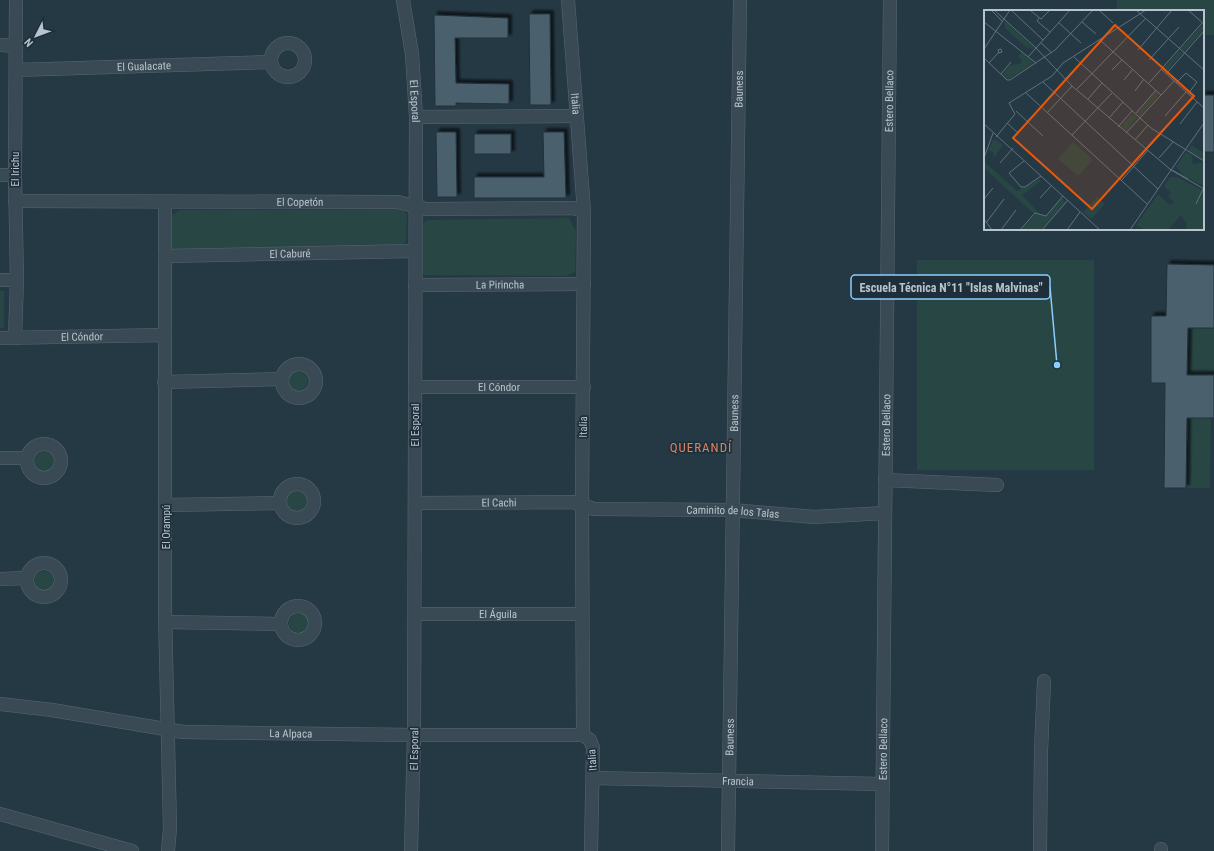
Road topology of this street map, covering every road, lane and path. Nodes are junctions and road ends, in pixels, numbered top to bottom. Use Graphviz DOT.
graph roads {
  1 [pos="16,0"];
  2 [pos="403,0"];
  3 [pos="568,0"];
  4 [pos="740,0"];
  5 [pos="890,0"];
  6 [pos="0,45"];
  7 [pos="16,46"];
  8 [pos="270,62"];
  9 [pos="16,70"];
  10 [pos="576,116"];
  11 [pos="416,117"];
  12 [pos="0,174"];
  13 [pos="15,175"];
  14 [pos="15,201"];
  15 [pos="165,202"];
  16 [pos="415,205"];
  17 [pos="584,211"];
  18 [pos="414,251"];
  19 [pos="165,256"];
  20 [pos="0,280"];
  21 [pos="17,280"];
  22 [pos="584,284"];
  23 [pos="415,285"];
  24 [pos="165,335"];
  25 [pos="0,338"];
  26 [pos="15,338"];
  27 [pos="282,379"];
  28 [pos="164,382"];
  29 [pos="415,387"];
  30 [pos="584,387"];
  31 [pos="0,458"];
  32 [pos="27,458"];
  33 [pos="885,480"];
  34 [pos="997,485"];
  35 [pos="280,503"];
  36 [pos="415,503"];
  37 [pos="166,505"];
  38 [pos="582,505"];
  39 [pos="732,510"];
  40 [pos="884,513"];
  41 [pos="0,578"];
  42 [pos="26,578"];
  43 [pos="415,614"];
  44 [pos="582,614"];
  45 [pos="166,622"];
  46 [pos="280,624"];
  47 [pos="1044,681"];
  48 [pos="0,704"];
  49 [pos="168,729"];
  50 [pos="414,735"];
  51 [pos="583,735"];
  52 [pos="593,778"];
  53 [pos="729,782"];
  54 [pos="882,784"];
  55 [pos="0,814"];
  56 [pos="132,851"];
  57 [pos="168,851"];
  58 [pos="411,851"];
  59 [pos="591,851"];
  60 [pos="728,851"];
  61 [pos="882,851"];
  62 [pos="1040,851"];
  1 -- 7 [label="street, El Irichu"];
  2 -- 11 [label="street, El Esporal"];
  3 -- 10 [label="street, Italia"];
  4 -- 39 [label="street, Bauness"];
  5 -- 33 [label="street, Estero Bellaco"];
  6 -- 7 [label="street"];
  7 -- 9 [label="street, El Irichu"];
  8 -- 9 [label="street, El Gualacate"];
  9 -- 13 [label="street, El Irichu"];
  10 -- 11 [label="street"];
  10 -- 17 [label="street, Italia"];
  11 -- 16 [label="street, El Esporal"];
  12 -- 13 [label="street"];
  13 -- 14 [label="street, El Irichu"];
  14 -- 15 [label="street, El Copetón"];
  14 -- 21 [label="street, El Irichu"];
  15 -- 16 [label="street, El Copetón"];
  15 -- 19 [label="street, El Orampú"];
  16 -- 17 [label="street, El Copetón"];
  16 -- 18 [label="street, El Esporal"];
  17 -- 22 [label="street, Italia"];
  18 -- 19 [label="street, El Caburé"];
  18 -- 23 [label="street, El Esporal"];
  19 -- 24 [label="street, El Orampú"];
  20 -- 21 [label="street"];
  21 -- 26 [label="street, El Irichu"];
  22 -- 23 [label="street, La Pirincha"];
  22 -- 30 [label="street, Italia"];
  23 -- 29 [label="street, El Esporal"];
  24 -- 26 [label="street, El Cóndor"];
  24 -- 28 [label="street, El Orampú"];
  25 -- 26 [label="street, El Cóndor"];
  27 -- 28 [label="street"];
  28 -- 37 [label="street, El Orampú"];
  29 -- 30 [label="street, El Cóndor"];
  29 -- 36 [label="street, El Esporal"];
  30 -- 38 [label="street, Italia"];
  31 -- 32 [label="street"];
  33 -- 34 [label="street"];
  33 -- 40 [label="street, Estero Bellaco"];
  35 -- 37 [label="street"];
  36 -- 38 [label="street, El Cachi"];
  36 -- 43 [label="street, El Esporal"];
  37 -- 45 [label="street, El Orampú"];
  38 -- 39 [label="street, Caminito de los Talas"];
  38 -- 44 [label="street, Italia"];
  39 -- 40 [label="street, Caminito de los Talas"];
  39 -- 53 [label="street, Bauness"];
  40 -- 54 [label="street, Estero Bellaco"];
  41 -- 42 [label="street"];
  43 -- 44 [label="street, El Águila"];
  43 -- 50 [label="street, El Esporal"];
  44 -- 51 [label="street, Italia"];
  45 -- 46 [label="street"];
  45 -- 49 [label="street, El Orampú"];
  47 -- 62 [label="street"];
  48 -- 49 [label="street, La Alpaca"];
  49 -- 50 [label="street, La Alpaca"];
  49 -- 57 [label="street, El Orampú"];
  50 -- 51 [label="street, La Alpaca"];
  50 -- 58 [label="street, El Esporal"];
  51 -- 52 [label="street, Italia"];
  52 -- 53 [label="street, Francia"];
  52 -- 59 [label="street, Italia"];
  53 -- 54 [label="street, Francia"];
  53 -- 60 [label="street, Bauness"];
  54 -- 61 [label="street, Estero Bellaco"];
  55 -- 56 [label="street"];
}
